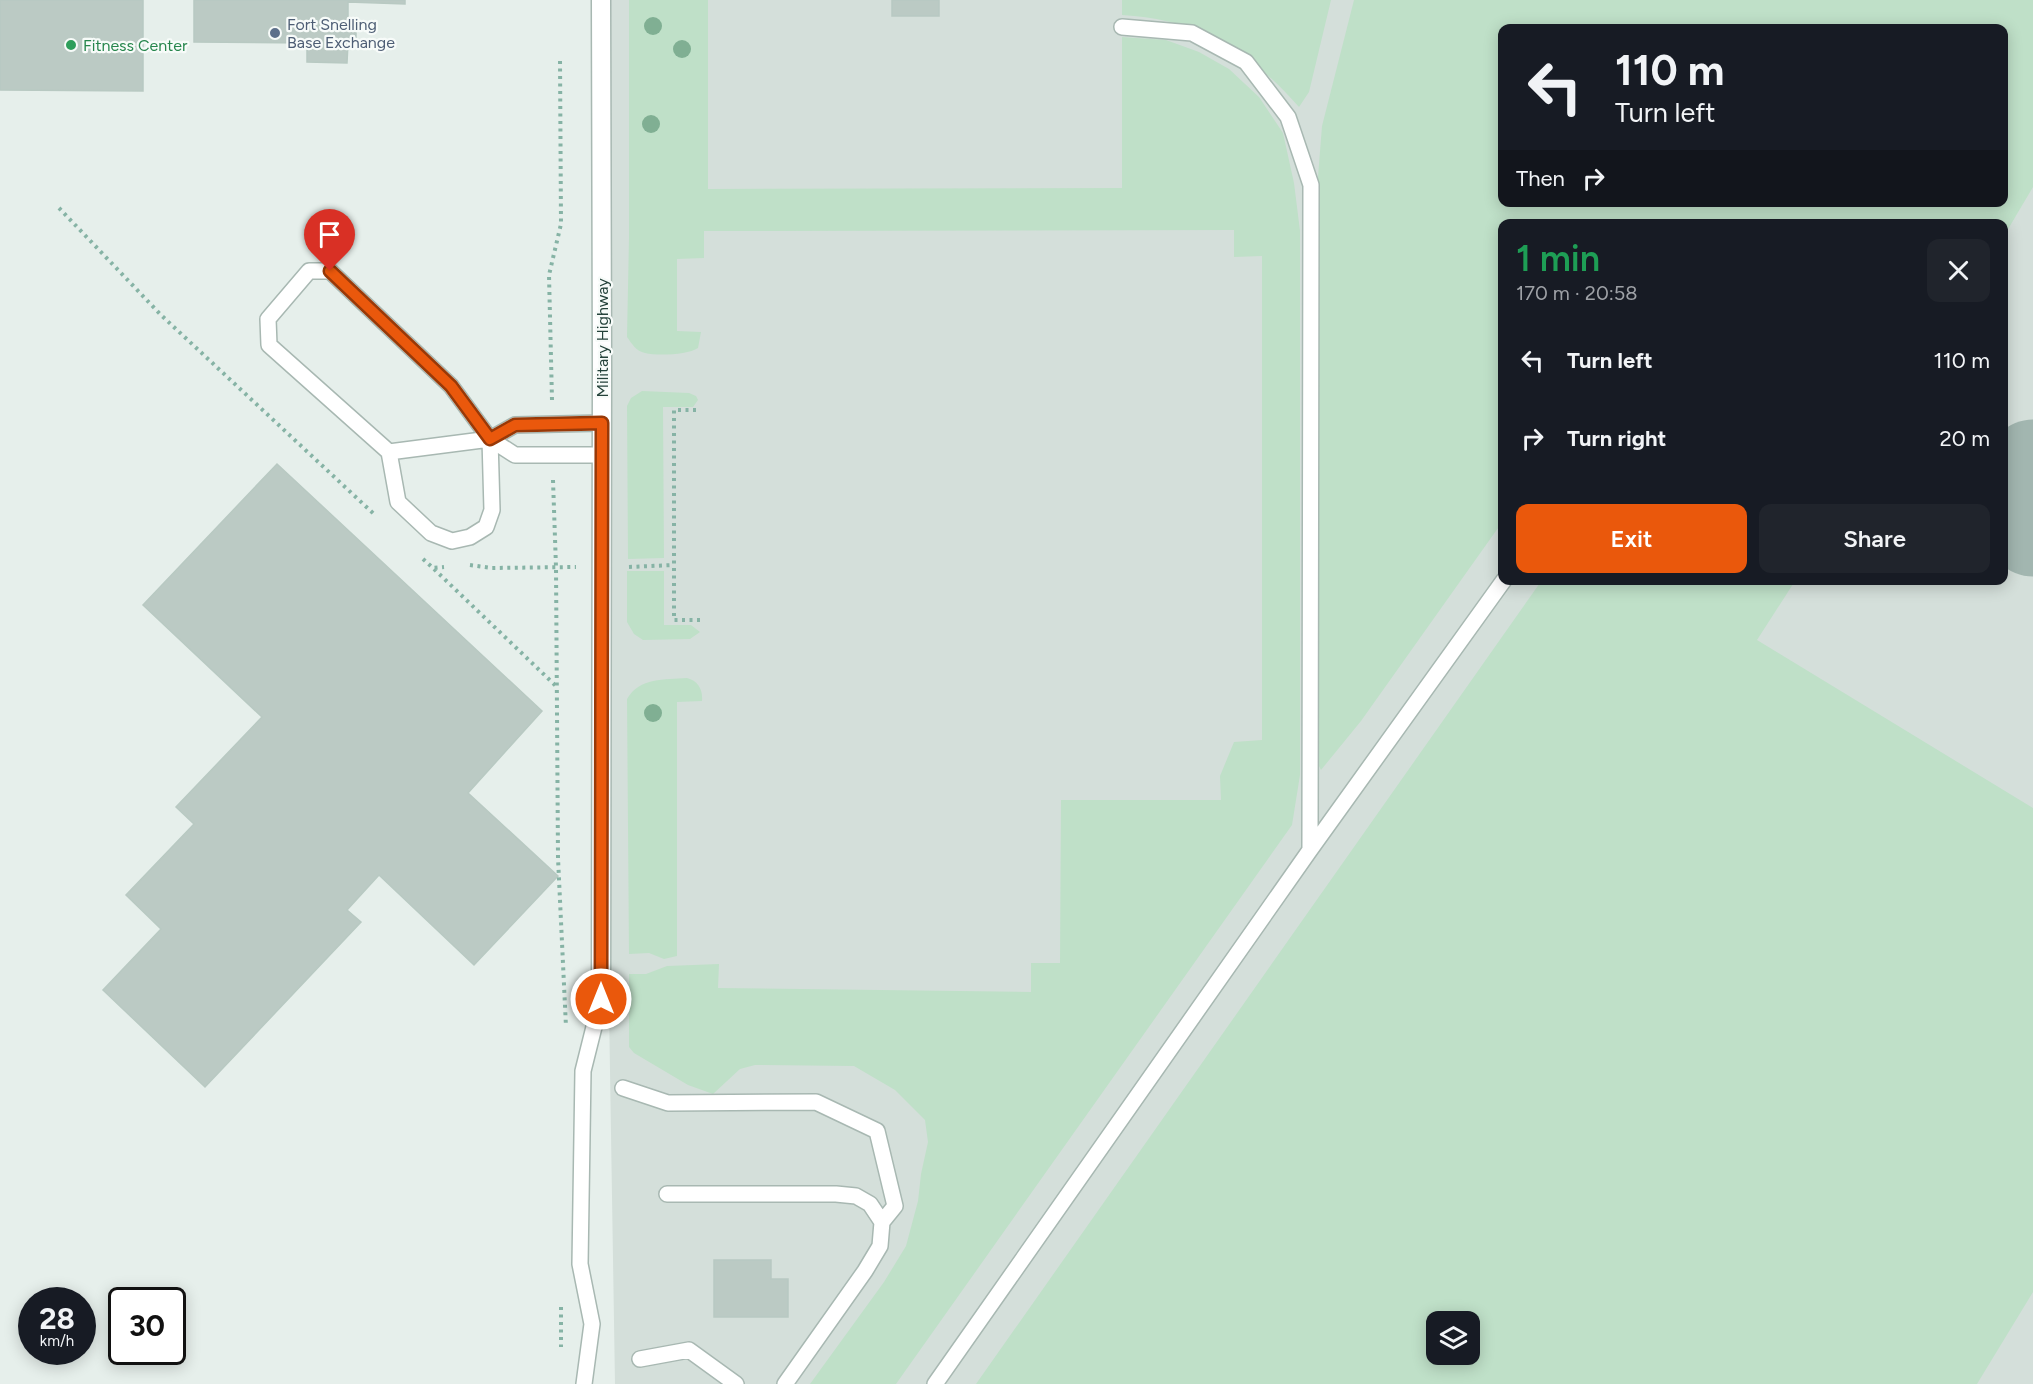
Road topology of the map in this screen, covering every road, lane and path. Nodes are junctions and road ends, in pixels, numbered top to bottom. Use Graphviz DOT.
graph roads {
  1 [pos="601,0"];
  2 [pos="1122,27"];
  3 [pos="560,59"];
  4 [pos="700,410"];
  5 [pos="602,423"];
  6 [pos="552,425"];
  7 [pos="490,439"];
  8 [pos="389,452"];
  9 [pos="553,455"];
  10 [pos="602,455"];
  11 [pos="433,568"];
  12 [pos="1500,585"];
  13 [pos="700,620"];
  14 [pos="557,686"];
  15 [pos="1310,850"];
  16 [pos="601,999"];
  17 [pos="567,1030"];
  18 [pos="623,1088"];
  19 [pos="667,1194"];
  20 [pos="882,1222"];
  21 [pos="561,1302"];
  22 [pos="561,1349"];
  23 [pos="640,1359"];
  24 [pos="584,1384"];
  25 [pos="736,1384"];
  26 [pos="785,1384"];
  27 [pos="935,1384"];
  1 -- 5 [label="street, Military Highway"];
  2 -- 15 [label="lane"];
  3 -- 6 [label="path"];
  4 -- 13 [label="path"];
  5 -- 6 [label="lane"];
  5 -- 10 [label="street, Military Highway"];
  6 -- 7 [label="lane"];
  7 -- 8 [label="lane"];
  7 -- 8 [label="lane"];
  7 -- 8 [label="lane"];
  7 -- 9 [label="lane"];
  9 -- 10 [label="lane"];
  9 -- 14 [label="path"];
  10 -- 16 [label="street, Military Highway"];
  11 -- 14 [label="path"];
  12 -- 15 [label="lane"];
  14 -- 17 [label="path"];
  15 -- 27 [label="lane"];
  16 -- 24 [label="lane"];
  18 -- 20 [label="lane"];
  19 -- 20 [label="lane"];
  20 -- 26 [label="lane"];
  21 -- 22 [label="path"];
  23 -- 25 [label="lane"];
}
